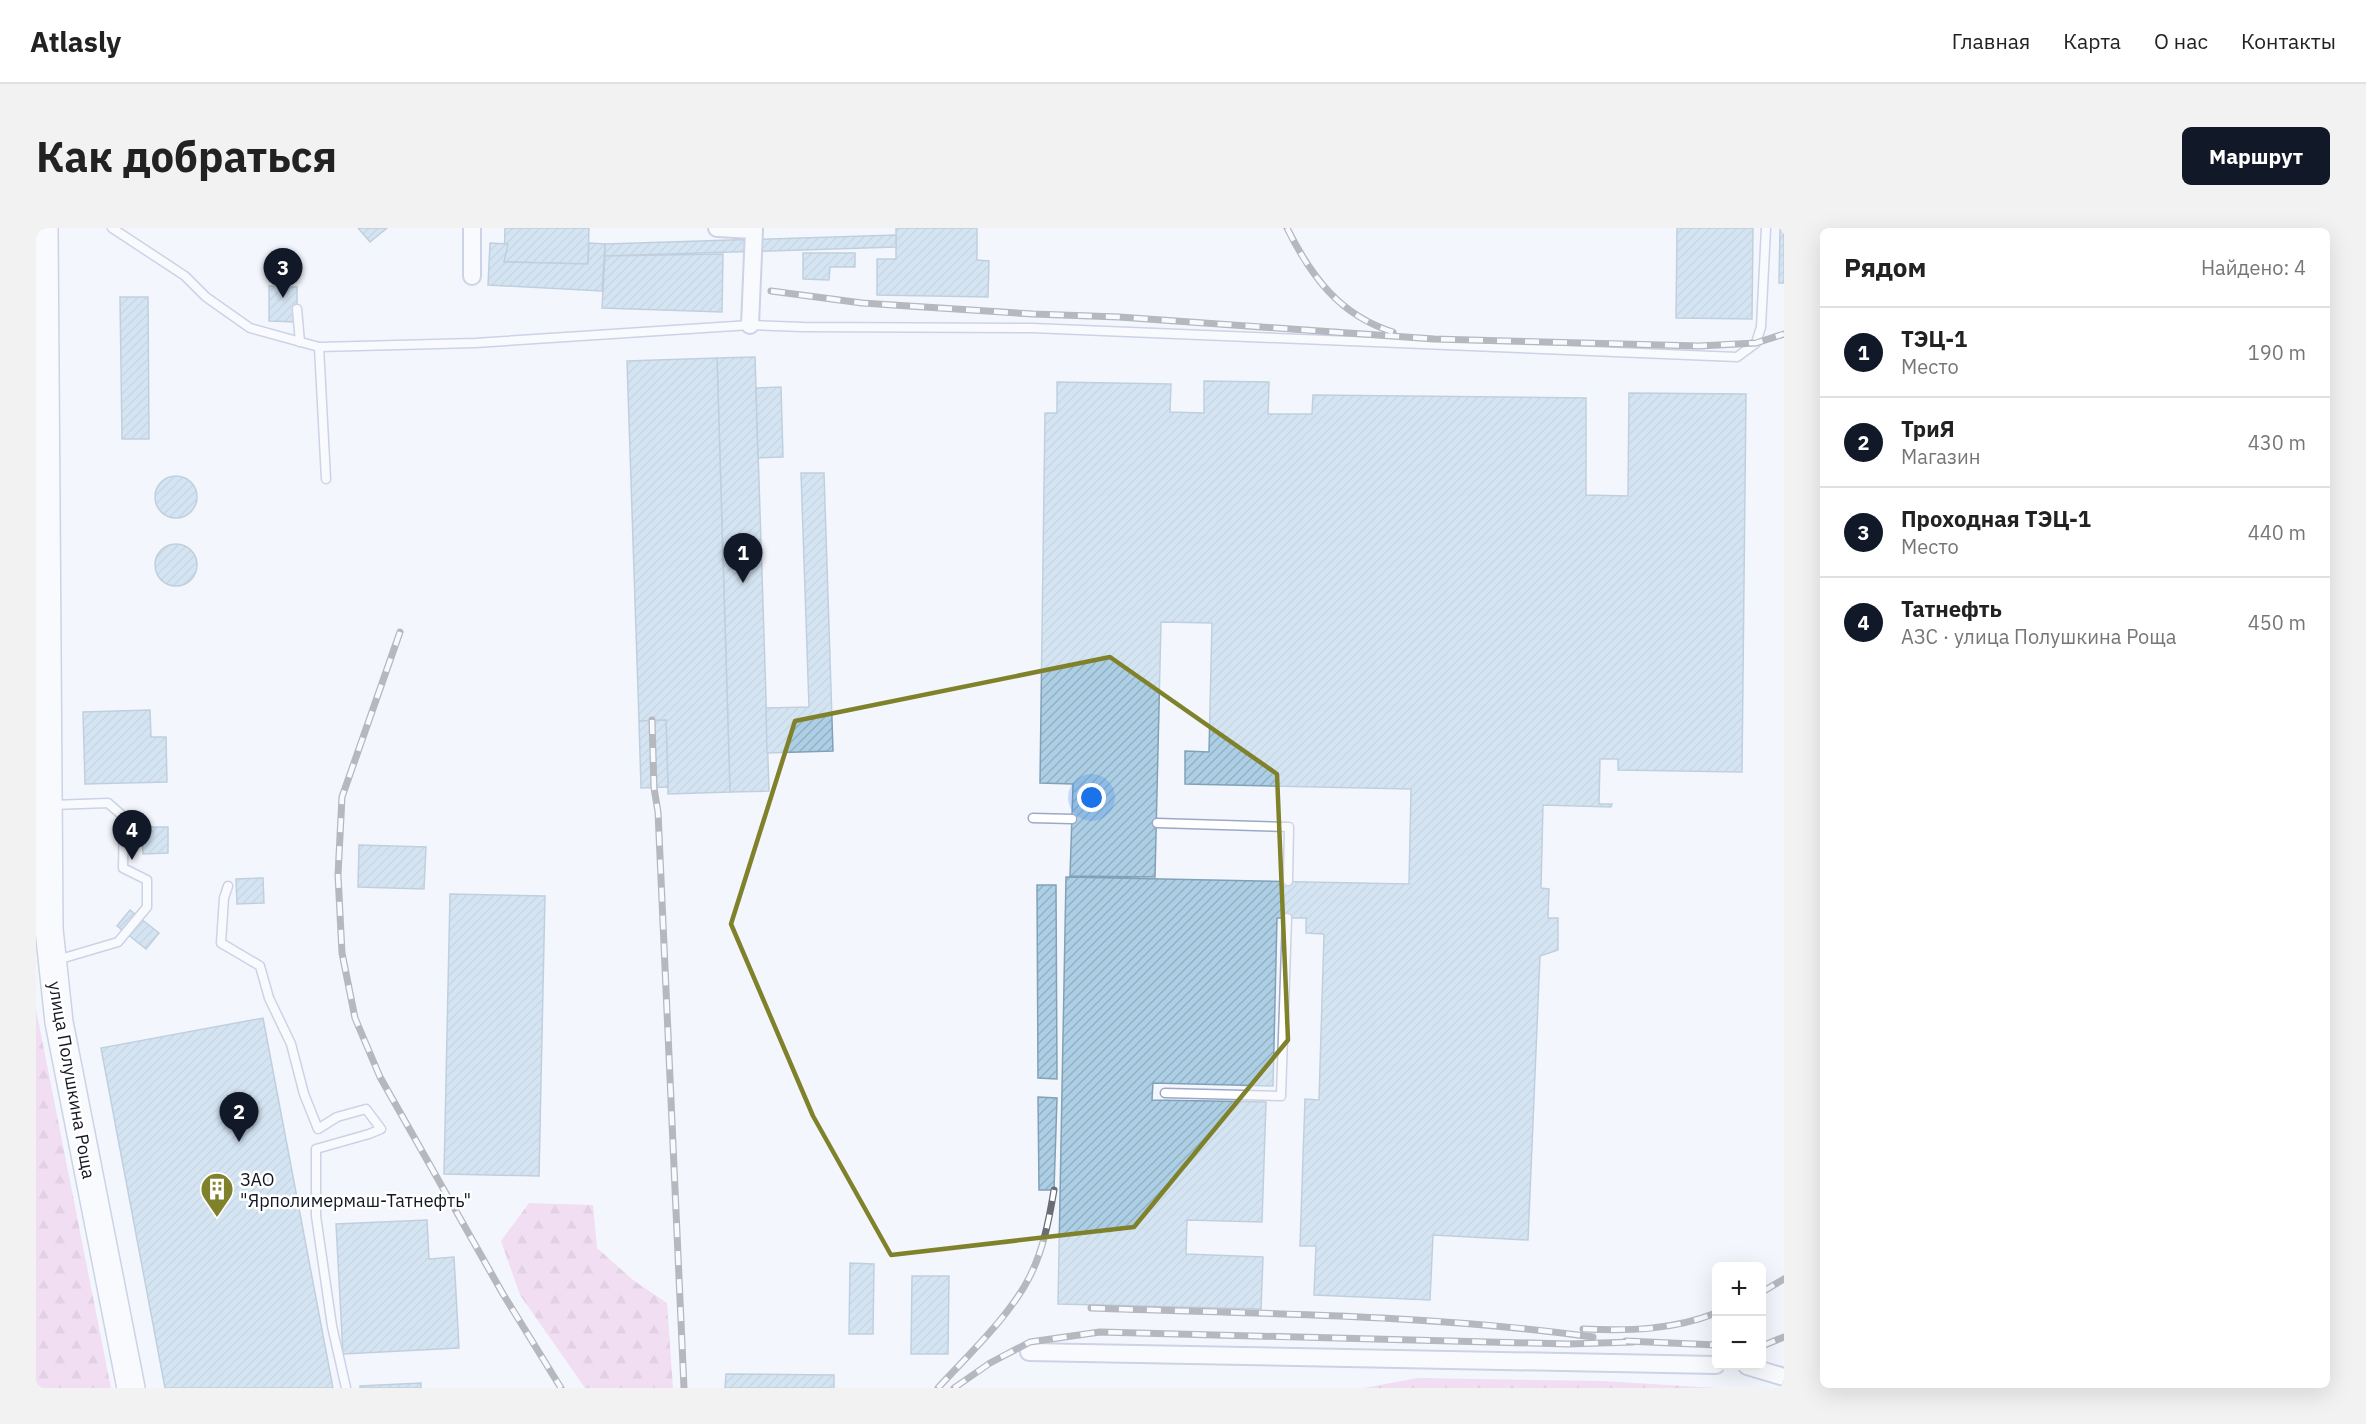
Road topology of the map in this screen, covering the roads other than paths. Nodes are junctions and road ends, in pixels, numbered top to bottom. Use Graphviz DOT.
graph roads {
  1 [pos="44,228"];
  2 [pos="112,228"];
  3 [pos="472,228"];
  4 [pos="717,228"];
  5 [pos="1766,228"];
  6 [pos="471,276"];
  7 [pos="297,309"];
  8 [pos="750,325"];
  9 [pos="300,342"];
  10 [pos="319,347"];
  11 [pos="326,479"];
  12 [pos="49,805"];
  13 [pos="1033,818"];
  14 [pos="1072,819"];
  15 [pos="1157,823"];
  16 [pos="1288,881"];
  17 [pos="228,886"];
  18 [pos="1287,918"];
  19 [pos="51,962"];
  20 [pos="1165,1093"];
  21 [pos="1029,1352"];
  22 [pos="1712,1365"];
  23 [pos="1762,1370"];
  24 [pos="1784,1377"];
  25 [pos="131,1388"];
  26 [pos="346,1388"];
  1 -- 12 [label="main road, улица Полушкина Роща"];
  2 -- 9 [label="lane"];
  3 -- 6 [label="street"];
  4 -- 8 [label="street"];
  5 -- 8 [label="lane"];
  7 -- 9 [label="lane"];
  8 -- 10 [label="lane"];
  9 -- 10 [label="lane"];
  10 -- 11 [label="lane"];
  12 -- 19 [label="main road, улица Полушкина Роща"];
  12 -- 19 [label="lane"];
  13 -- 14 [label="lane"];
  15 -- 16 [label="lane"];
  17 -- 26 [label="lane"];
  18 -- 20 [label="lane"];
  19 -- 25 [label="main road, улица Полушкина Роща"];
  21 -- 22 [label="street"];
  23 -- 24 [label="street"];
}
